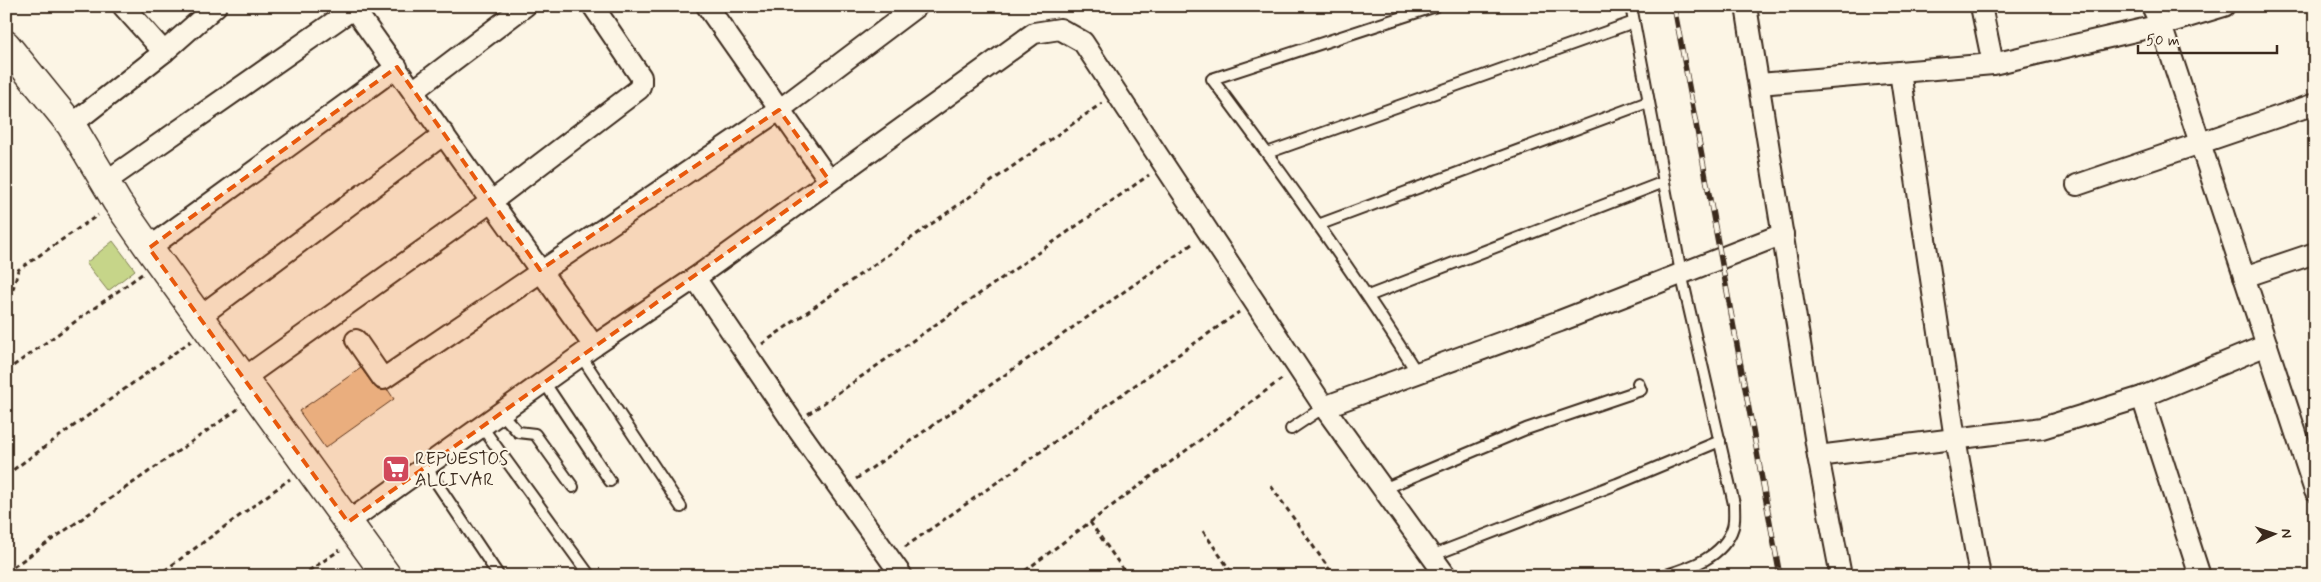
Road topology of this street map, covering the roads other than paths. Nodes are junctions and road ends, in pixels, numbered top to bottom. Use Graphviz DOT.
graph roads {
  1 [pos="123,6"];
  2 [pos="216,6"];
  3 [pos="525,6"];
  4 [pos="593,6"];
  5 [pos="707,6"];
  6 [pos="917,6"];
  7 [pos="1436,6"];
  8 [pos="1631,6"];
  9 [pos="1746,6"];
  10 [pos="1981,6"];
  11 [pos="2152,6"];
  12 [pos="2224,6"];
  13 [pos="355,7"];
  14 [pos="1634,22"];
  15 [pos="2161,25"];
  16 [pos="6,45"];
  17 [pos="164,52"];
  18 [pos="1993,64"];
  19 [pos="397,67"];
  20 [pos="1900,72"];
  21 [pos="1759,84"];
  22 [pos="413,91"];
  23 [pos="1648,102"];
  24 [pos="2315,104"];
  25 [pos="779,110"];
  26 [pos="71,125"];
  27 [pos="444,134"];
  28 [pos="2200,144"];
  29 [pos="1267,153"];
  30 [pos="828,180"];
  31 [pos="1664,182"];
  32 [pos="2077,185"];
  33 [pos="111,192"];
  34 [pos="492,201"];
  35 [pos="1318,225"];
  36 [pos="1782,234"];
  37 [pos="2315,253"];
  38 [pos="154,255"];
  39 [pos="540,270"];
  40 [pos="1681,273"];
  41 [pos="2244,276"];
  42 [pos="695,278"];
  43 [pos="1368,296"];
  44 [pos="204,323"];
  45 [pos="356,340"];
  46 [pos="2267,345"];
  47 [pos="587,351"];
  48 [pos="1418,372"];
  49 [pos="544,382"];
  50 [pos="1638,383"];
  51 [pos="250,387"];
  52 [pos="2142,397"];
  53 [pos="1324,408"];
  54 [pos="501,413"];
  55 [pos="482,427"];
  56 [pos="1291,429"];
  57 [pos="1955,438"];
  58 [pos="1720,441"];
  59 [pos="1818,456"];
  60 [pos="426,467"];
  61 [pos="610,480"];
  62 [pos="573,487"];
  63 [pos="1383,489"];
  64 [pos="2315,491"];
  65 [pos="681,508"];
  66 [pos="354,529"];
  67 [pos="1431,556"];
  68 [pos="386,576"];
  69 [pos="499,576"];
  70 [pos="590,576"];
  71 [pos="902,576"];
  72 [pos="1446,576"];
  73 [pos="1663,576"];
  74 [pos="1840,576"];
  75 [pos="1980,576"];
  76 [pos="2200,576"];
  1 -- 17 [label="street"];
  2 -- 17 [label="street"];
  3 -- 22 [label="street"];
  4 -- 34 [label="street"];
  5 -- 25 [label="street"];
  6 -- 25 [label="street"];
  7 -- 29 [label="lane"];
  8 -- 14 [label="lane"];
  9 -- 21 [label="street"];
  10 -- 18 [label="street"];
  11 -- 15 [label="street"];
  12 -- 15 [label="street"];
  13 -- 19 [label="street"];
  13 -- 33 [label="street"];
  14 -- 23 [label="lane"];
  14 -- 29 [label="lane"];
  15 -- 18 [label="street"];
  15 -- 28 [label="street"];
  16 -- 26 [label="street"];
  17 -- 26 [label="street"];
  18 -- 20 [label="street"];
  19 -- 22 [label="street"];
  19 -- 38 [label="street"];
  20 -- 21 [label="street"];
  20 -- 57 [label="street"];
  21 -- 36 [label="street"];
  22 -- 27 [label="street"];
  23 -- 31 [label="lane"];
  23 -- 35 [label="lane"];
  24 -- 28 [label="street"];
  25 -- 30 [label="street"];
  25 -- 39 [label="street"];
  26 -- 33 [label="street"];
  27 -- 34 [label="street"];
  27 -- 44 [label="street"];
  28 -- 32 [label="street"];
  28 -- 41 [label="street"];
  29 -- 35 [label="lane"];
  30 -- 42 [label="street"];
  30 -- 53 [label="street"];
  31 -- 40 [label="lane"];
  31 -- 43 [label="lane"];
  33 -- 38 [label="street"];
  34 -- 39 [label="street"];
  34 -- 51 [label="street"];
  35 -- 43 [label="lane"];
  36 -- 40 [label="street"];
  36 -- 59 [label="street"];
  37 -- 41 [label="street"];
  38 -- 44 [label="street"];
  39 -- 45 [label="street"];
  39 -- 47 [label="street"];
  40 -- 48 [label="street"];
  40 -- 58 [label="lane"];
  41 -- 46 [label="street"];
  42 -- 47 [label="street"];
  42 -- 71 [label="street"];
  43 -- 48 [label="lane"];
  44 -- 51 [label="street"];
  46 -- 52 [label="street"];
  46 -- 64 [label="street"];
  47 -- 49 [label="street"];
  47 -- 65 [label="lane"];
  48 -- 53 [label="street"];
  49 -- 54 [label="street"];
  49 -- 61 [label="lane"];
  50 -- 63 [label="lane"];
  51 -- 66 [label="street"];
  52 -- 57 [label="street"];
  52 -- 76 [label="street"];
  53 -- 56 [label="lane"];
  53 -- 63 [label="street"];
  54 -- 55 [label="street"];
  54 -- 62 [label="lane"];
  55 -- 60 [label="street"];
  55 -- 70 [label="lane"];
  57 -- 59 [label="street"];
  57 -- 75 [label="street"];
  58 -- 67 [label="lane"];
  58 -- 73 [label="lane"];
  59 -- 74 [label="street"];
  60 -- 66 [label="street"];
  60 -- 69 [label="lane"];
  63 -- 67 [label="street"];
  66 -- 68 [label="street"];
  67 -- 72 [label="street"];
}
